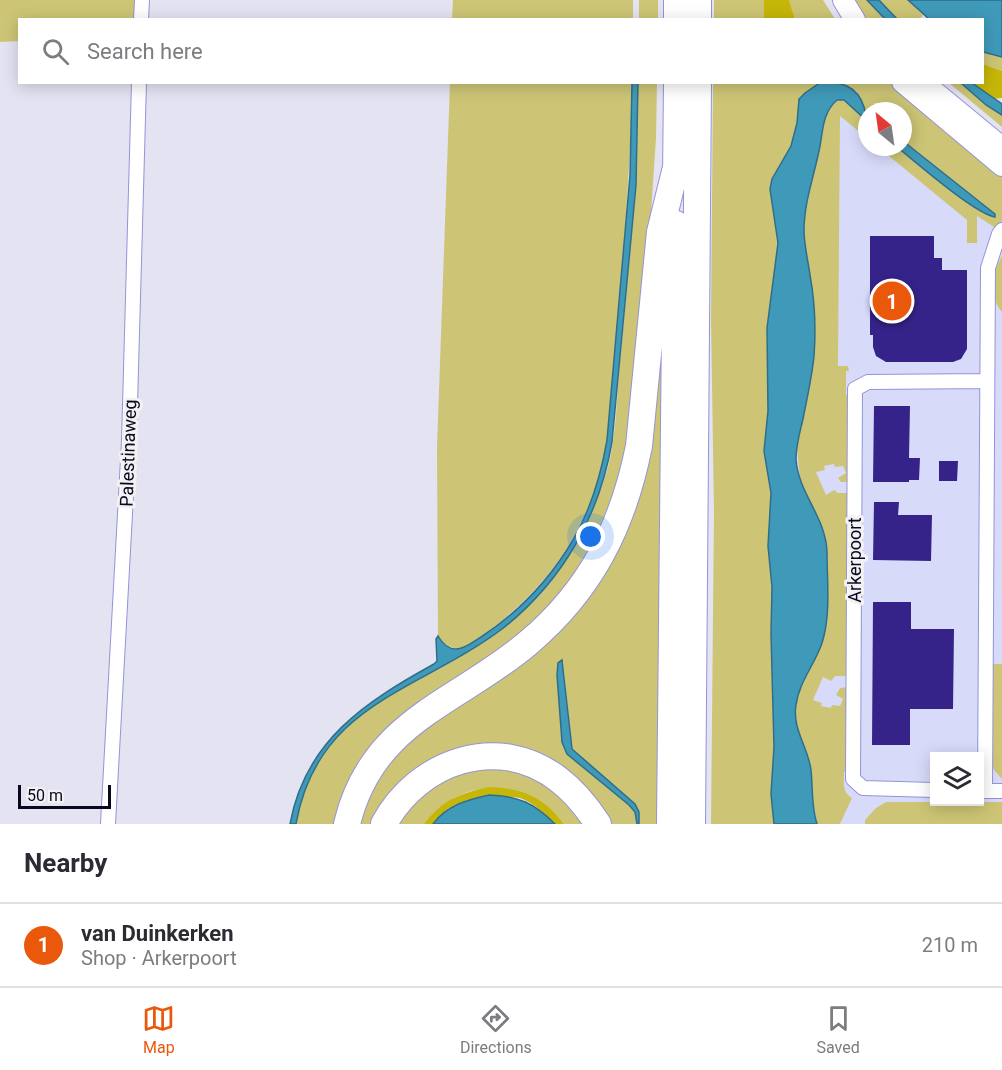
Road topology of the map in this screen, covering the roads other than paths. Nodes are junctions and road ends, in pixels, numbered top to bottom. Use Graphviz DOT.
graph roads {
  1 [pos="142,0"];
  2 [pos="676,0"];
  3 [pos="698,0"];
  4 [pos="828,0"];
  5 [pos="843,0"];
  6 [pos="141,18"];
  7 [pos="676,18"];
  8 [pos="698,18"];
  9 [pos="839,18"];
  10 [pos="854,18"];
  11 [pos="139,84"];
  12 [pos="676,84"];
  13 [pos="698,84"];
  14 [pos="904,84"];
  15 [pos="925,84"];
  16 [pos="1002,147"];
  17 [pos="676,163"];
  18 [pos="1002,166"];
  19 [pos="1002,230"];
  20 [pos="999,247"];
  21 [pos="996,324"];
  22 [pos="987,381"];
  23 [pos="982,752"];
  24 [pos="930,790"];
  25 [pos="984,791"];
  26 [pos="1002,791"];
  27 [pos="108,824"];
  28 [pos="347,824"];
  29 [pos="384,824"];
  30 [pos="597,824"];
  31 [pos="670,824"];
  32 [pos="692,824"];
  1 -- 6 [label="street"];
  2 -- 7 [label="highway"];
  3 -- 8 [label="highway"];
  4 -- 9 [label="main road"];
  5 -- 10 [label="main road"];
  11 -- 27 [label="street, Palestinaweg"];
  12 -- 17 [label="highway"];
  13 -- 32 [label="highway"];
  14 -- 18 [label="main road"];
  15 -- 16 [label="main road"];
  17 -- 28 [label="highway"];
  17 -- 31 [label="highway"];
  19 -- 20 [label="street"];
  20 -- 21 [label="street"];
  21 -- 22 [label="street"];
  22 -- 23 [label="street"];
  22 -- 24 [label="street, Arkerpoort"];
  25 -- 26 [label="street"];
  29 -- 30 [label="highway"];
}
